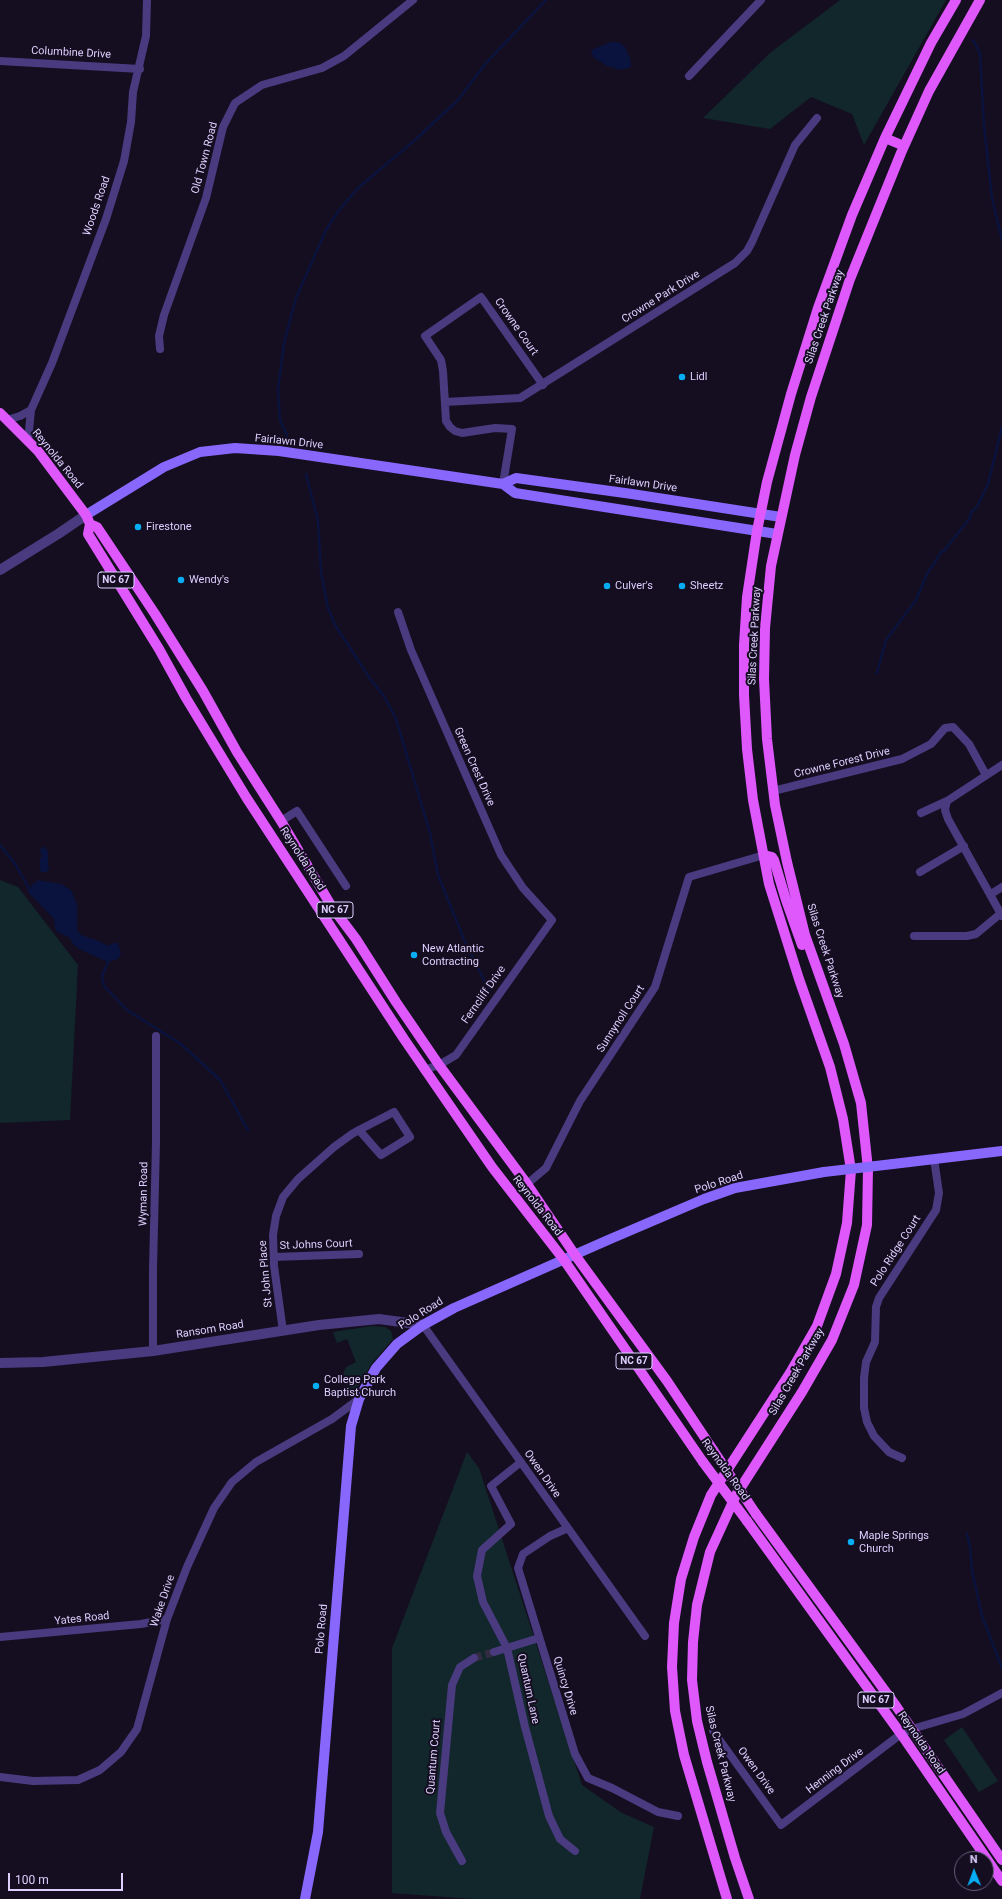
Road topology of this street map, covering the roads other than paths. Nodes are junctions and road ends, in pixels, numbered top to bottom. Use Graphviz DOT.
graph roads {
  1 [pos="147,0"];
  2 [pos="413,0"];
  3 [pos="761,0"];
  4 [pos="956,0"];
  5 [pos="980,0"];
  6 [pos="0,61"];
  7 [pos="140,68"];
  8 [pos="689,76"];
  9 [pos="817,118"];
  10 [pos="885,138"];
  11 [pos="904,146"];
  12 [pos="160,349"];
  13 [pos="544,385"];
  14 [pos="445,402"];
  15 [pos="31,410"];
  16 [pos="4,416"];
  17 [pos="28,442"];
  18 [pos="504,484"];
  19 [pos="760,513"];
  20 [pos="781,517"];
  21 [pos="88,520"];
  22 [pos="757,530"];
  23 [pos="777,534"];
  24 [pos="0,570"];
  25 [pos="398,612"];
  26 [pos="1002,765"];
  27 [pos="986,775"];
  28 [pos="773,791"];
  29 [pos="947,801"];
  30 [pos="921,813"];
  31 [pos="281,821"];
  32 [pos="964,846"];
  33 [pos="764,855"];
  34 [pos="920,872"];
  35 [pos="346,886"];
  36 [pos="1002,887"];
  37 [pos="991,894"];
  38 [pos="1001,915"];
  39 [pos="552,920"];
  40 [pos="914,936"];
  41 [pos="821,978"];
  42 [pos="156,1036"];
  43 [pos="439,1065"];
  44 [pos="424,1070"];
  45 [pos="359,1130"];
  46 [pos="1002,1151"];
  47 [pos="934,1159"];
  48 [pos="527,1184"];
  49 [pos="359,1254"];
  50 [pos="575,1256"];
  51 [pos="274,1257"];
  52 [pos="564,1260"];
  53 [pos="422,1325"];
  54 [pos="283,1331"];
  55 [pos="153,1351"];
  56 [pos="0,1362"];
  57 [pos="359,1399"];
  58 [pos="902,1458"];
  59 [pos="520,1462"];
  60 [pos="568,1528"];
  61 [pos="167,1619"];
  62 [pos="645,1636"];
  63 [pos="0,1637"];
  64 [pos="539,1638"];
  65 [pos="507,1648"];
  66 [pos="494,1652"];
  67 [pos="474,1658"];
  68 [pos="1002,1693"];
  69 [pos="912,1729"];
  70 [pos="713,1731"];
  71 [pos="901,1734"];
  72 [pos="0,1777"];
  73 [pos="678,1816"];
  74 [pos="781,1825"];
  75 [pos="575,1851"];
  76 [pos="1002,1860"];
  77 [pos="462,1861"];
  78 [pos="1002,1881"];
  79 [pos="305,1899"];
  80 [pos="727,1899"];
  81 [pos="750,1899"];
  1 -- 7 [label="street, Woods Road"];
  2 -- 12 [label="street, Old Town Road"];
  3 -- 8 [label="street"];
  4 -- 10 [label="main road, Silas Creek Parkway"];
  5 -- 11 [label="main road, Silas Creek Parkway"];
  6 -- 7 [label="street, Columbine Drive"];
  7 -- 15 [label="street, Woods Road"];
  9 -- 13 [label="street, Crowne Park Drive"];
  10 -- 11 [label="main road"];
  10 -- 19 [label="main road, Silas Creek Parkway"];
  11 -- 20 [label="main road, Silas Creek Parkway"];
  13 -- 14 [label="street, Crowne Park Drive"];
  13 -- 14 [label="street, Crowne Court"];
  14 -- 18 [label="street"];
  15 -- 16 [label="street"];
  15 -- 17 [label="street, Woods Road"];
  16 -- 17 [label="main road, Reynolda Road / NC 67"];
  17 -- 21 [label="main road, Reynolda Road / NC 67"];
  18 -- 19 [label="main road, Fairlawn Drive"];
  18 -- 21 [label="main road, Fairlawn Drive"];
  18 -- 22 [label="main road, Fairlawn Drive"];
  19 -- 20 [label="main road, Fairlawn Drive"];
  19 -- 22 [label="main road, Silas Creek Parkway"];
  20 -- 23 [label="main road, Silas Creek Parkway"];
  21 -- 24 [label="street"];
  21 -- 31 [label="main road, Reynolda Road / NC 67"];
  21 -- 44 [label="main road, Reynolda Road / NC 67"];
  22 -- 23 [label="main road, Fairlawn Drive"];
  22 -- 33 [label="main road, Silas Creek Parkway"];
  23 -- 28 [label="main road, Silas Creek Parkway"];
  25 -- 39 [label="street, Green Crest Drive"];
  26 -- 27 [label="street"];
  27 -- 28 [label="street, Crowne Forest Drive"];
  27 -- 29 [label="street"];
  28 -- 41 [label="main road, Silas Creek Parkway"];
  29 -- 30 [label="street"];
  29 -- 32 [label="street"];
  31 -- 35 [label="street"];
  31 -- 43 [label="main road, Reynolda Road / NC 67"];
  32 -- 34 [label="street"];
  32 -- 37 [label="street"];
  33 -- 41 [label="main road"];
  33 -- 48 [label="street, Sunnynoll Court"];
  33 -- 80 [label="main road, Silas Creek Parkway"];
  36 -- 37 [label="street"];
  37 -- 38 [label="street"];
  38 -- 40 [label="street"];
  39 -- 43 [label="street, Ferncliff Drive"];
  41 -- 81 [label="main road, Silas Creek Parkway"];
  42 -- 55 [label="street, Wyman Road"];
  43 -- 44 [label="street, Ferncliff Drive"];
  43 -- 48 [label="main road, Reynolda Road / NC 67"];
  44 -- 52 [label="main road, Reynolda Road / NC 67"];
  45 -- 45 [label="street, St John Place"];
  45 -- 51 [label="street, St John Place"];
  46 -- 47 [label="main road, Polo Road"];
  47 -- 50 [label="main road, Polo Road, bridge"];
  47 -- 58 [label="street, Polo Ridge Court"];
  48 -- 50 [label="main road, Reynolda Road / NC 67"];
  49 -- 51 [label="street, St Johns Court"];
  50 -- 52 [label="main road, Polo Road"];
  50 -- 69 [label="main road, Reynolda Road / NC 67, bridge"];
  51 -- 54 [label="street, St John Place"];
  52 -- 53 [label="main road, Polo Road"];
  52 -- 71 [label="main road, Reynolda Road / NC 67, bridge"];
  53 -- 54 [label="street, Ransom Road"];
  53 -- 57 [label="main road, Polo Road"];
  53 -- 59 [label="street, Owen Drive"];
  54 -- 55 [label="street, Ransom Road"];
  55 -- 56 [label="street, Ransom Road"];
  57 -- 61 [label="street, Wake Drive"];
  57 -- 79 [label="main road, Polo Road"];
  59 -- 60 [label="street, Owen Drive"];
  59 -- 65 [label="street, Quantum Lane"];
  60 -- 62 [label="street, Owen Drive"];
  60 -- 64 [label="street, Quincy Drive"];
  61 -- 63 [label="street, Yates Road"];
  61 -- 72 [label="street, Wake Drive"];
  64 -- 65 [label="street"];
  64 -- 73 [label="street, Quincy Drive"];
  65 -- 66 [label="street"];
  65 -- 75 [label="street, Quantum Lane"];
  67 -- 77 [label="street, Quantum Court"];
  68 -- 69 [label="street, Henning Drive"];
  69 -- 71 [label="street, Henning Drive"];
  69 -- 76 [label="main road, Reynolda Road / NC 67"];
  70 -- 74 [label="street, Owen Drive"];
  71 -- 74 [label="street, Henning Drive"];
  71 -- 78 [label="main road, Reynolda Road / NC 67"];
}
